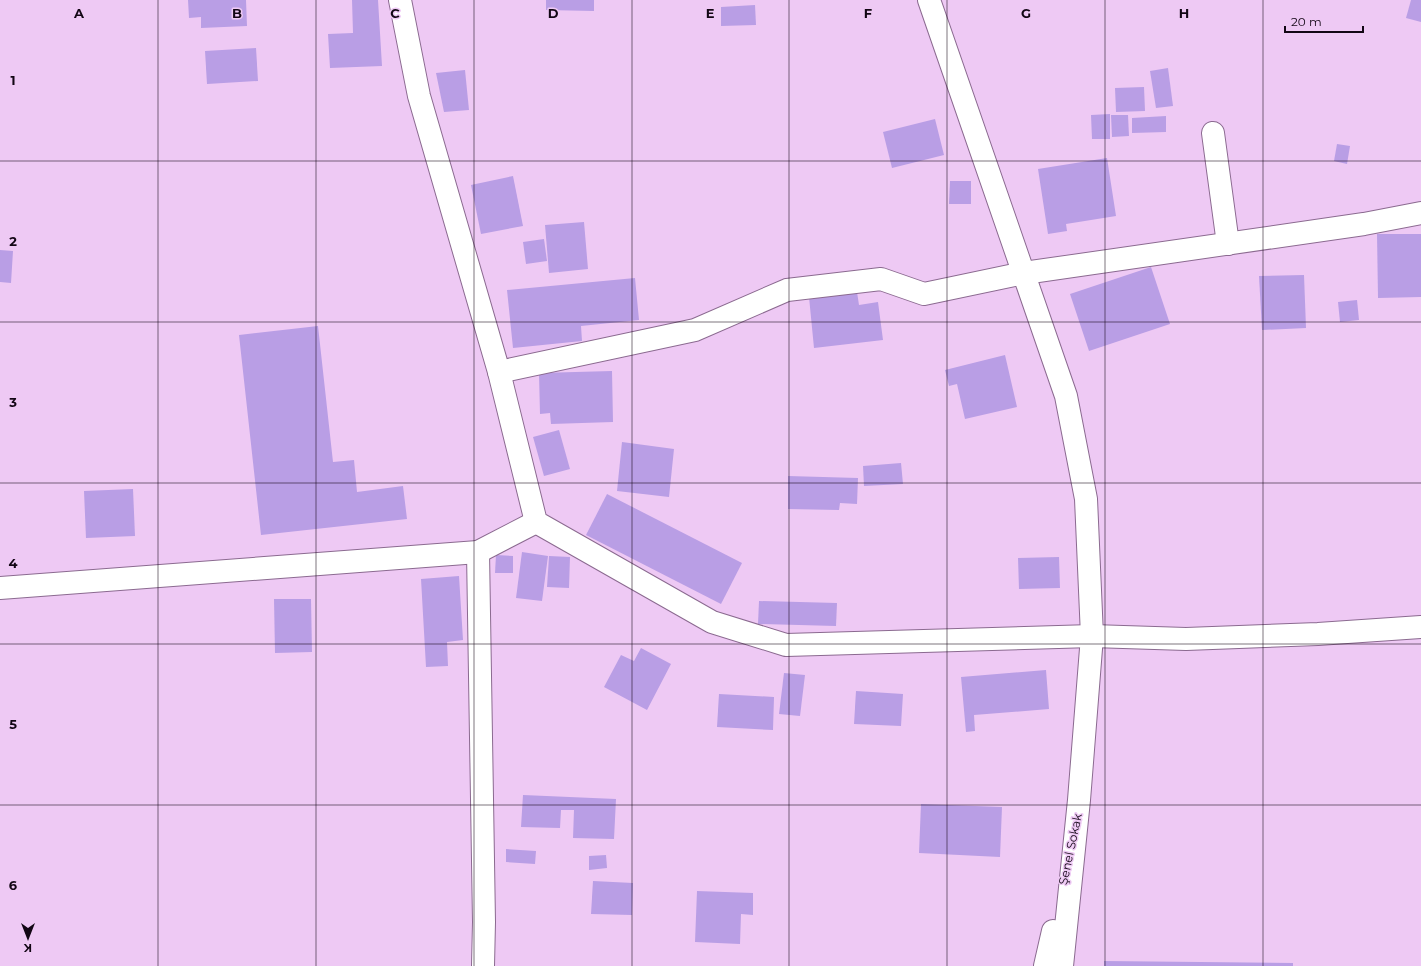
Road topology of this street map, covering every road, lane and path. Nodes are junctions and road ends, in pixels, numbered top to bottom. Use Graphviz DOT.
graph roads {
  1 [pos="400,0"];
  2 [pos="929,0"];
  3 [pos="1213,133"];
  4 [pos="1421,213"];
  5 [pos="1228,244"];
  6 [pos="1024,273"];
  7 [pos="499,372"];
  8 [pos="536,522"];
  9 [pos="478,552"];
  10 [pos="0,588"];
  11 [pos="1421,627"];
  12 [pos="1092,636"];
  13 [pos="1080,800"];
  14 [pos="483,966"];
  15 [pos="1046,966"];
  16 [pos="1062,966"];
  1 -- 7 [label="street"];
  2 -- 6 [label="street"];
  3 -- 5 [label="street"];
  4 -- 5 [label="street"];
  5 -- 6 [label="street"];
  6 -- 7 [label="street"];
  6 -- 12 [label="street"];
  7 -- 8 [label="street"];
  8 -- 9 [label="street"];
  8 -- 12 [label="street"];
  9 -- 10 [label="street"];
  9 -- 14 [label="street"];
  11 -- 12 [label="street"];
  12 -- 13 [label="street"];
  13 -- 15 [label="street, Şenel Sokak"];
  13 -- 16 [label="street, Şenel Sokak"];
}
